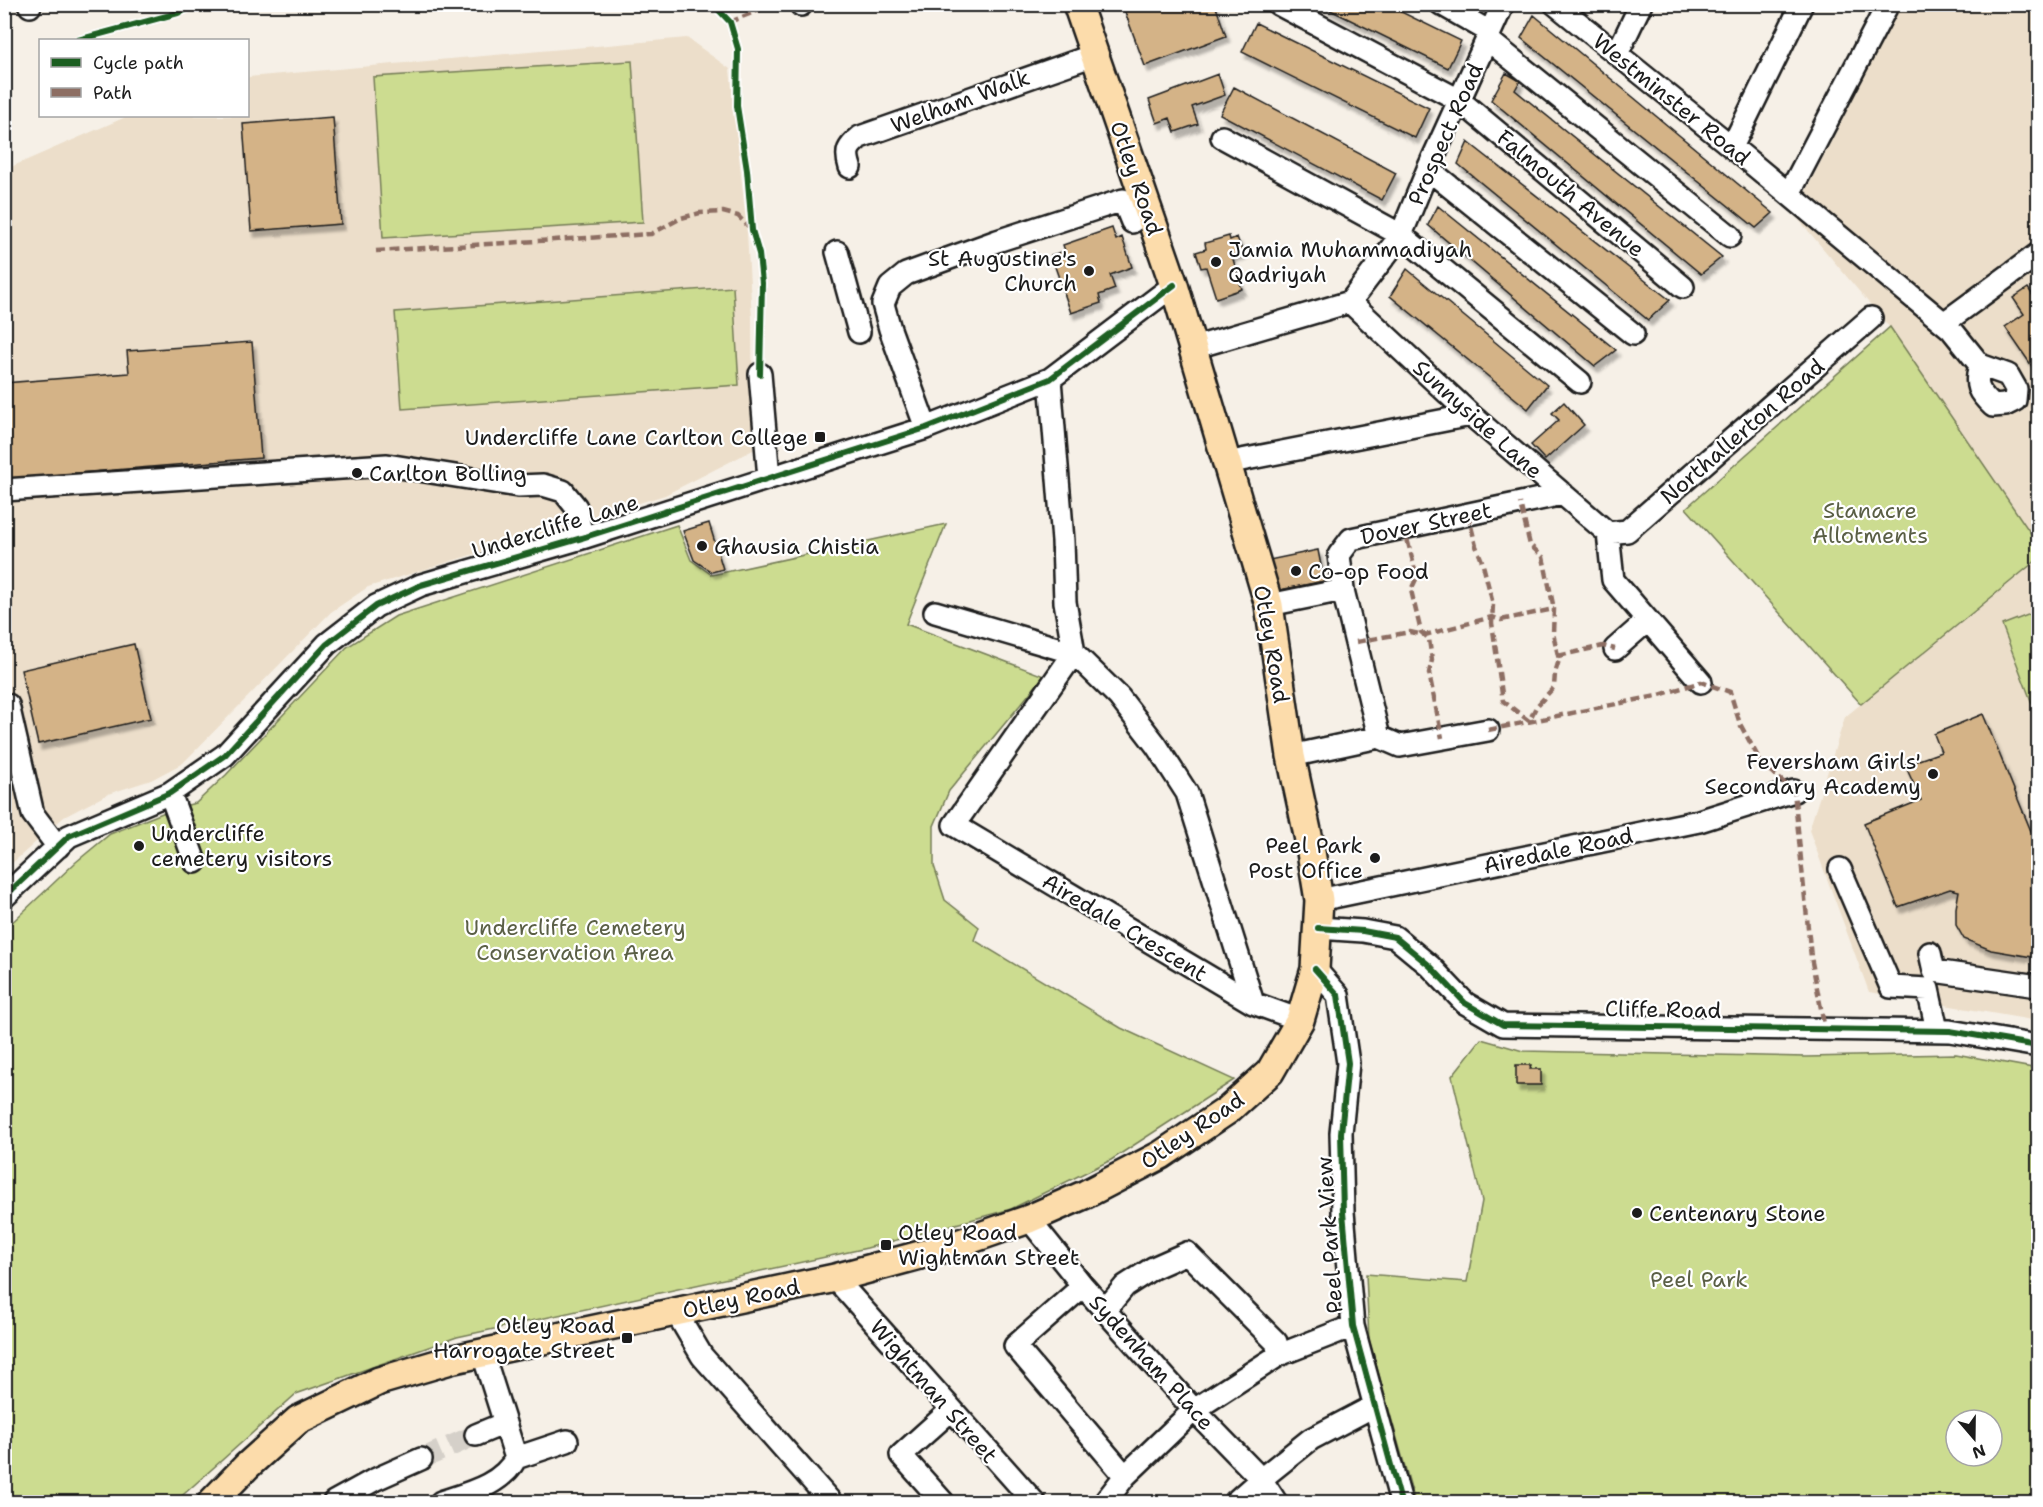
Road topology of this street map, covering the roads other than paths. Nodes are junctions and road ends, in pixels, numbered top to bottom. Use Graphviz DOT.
graph roads {
  1 [pos="1077,4"];
  2 [pos="1278,4"];
  3 [pos="1441,4"];
  4 [pos="1503,4"];
  5 [pos="1555,4"];
  6 [pos="1641,4"];
  7 [pos="1802,4"];
  8 [pos="1888,4"];
  9 [pos="1489,35"];
  10 [pos="1617,54"];
  11 [pos="1094,55"];
  12 [pos="1460,100"];
  13 [pos="1222,137"];
  14 [pos="1732,147"];
  15 [pos="850,167"];
  16 [pos="1428,169"];
  17 [pos="1789,194"];
  18 [pos="1132,222"];
  19 [pos="1401,235"];
  20 [pos="1730,236"];
  21 [pos="837,252"];
  22 [pos="2038,254"];
  23 [pos="1174,285"];
  24 [pos="1683,287"];
  25 [pos="1350,302"];
  26 [pos="883,304"];
  27 [pos="1871,318"];
  28 [pos="1944,323"];
  29 [pos="1633,334"];
  30 [pos="1193,348"];
  31 [pos="1980,365"];
  32 [pos="759,374"];
  33 [pos="1050,379"];
  34 [pos="1580,381"];
  35 [pos="1471,415"];
  36 [pos="926,428"];
  37 [pos="1226,463"];
  38 [pos="769,478"];
  39 [pos="4,490"];
  40 [pos="1563,494"];
  41 [pos="1608,532"];
  42 [pos="582,538"];
  43 [pos="1343,590"];
  44 [pos="1269,605"];
  45 [pos="935,612"];
  46 [pos="1647,621"];
  47 [pos="1615,649"];
  48 [pos="1074,653"];
  49 [pos="1701,682"];
  50 [pos="8,705"];
  51 [pos="1488,730"];
  52 [pos="1378,737"];
  53 [pos="1291,756"];
  54 [pos="1794,791"];
  55 [pos="170,794"];
  56 [pos="58,847"];
  57 [pos="195,862"];
  58 [pos="1840,869"];
  59 [pos="6,891"];
  60 [pos="1319,900"];
  61 [pos="1318,928"];
  62 [pos="1930,953"];
  63 [pos="1315,969"];
  64 [pos="2038,986"];
  65 [pos="1253,1003"];
  66 [pos="1300,1020"];
  67 [pos="1937,1030"];
  68 [pos="2038,1046"];
  69 [pos="1029,1219"];
  70 [pos="835,1278"];
  71 [pos="1083,1286"];
  72 [pos="1105,1310"];
  73 [pos="676,1312"];
  74 [pos="1353,1326"];
  75 [pos="483,1354"];
  76 [pos="1279,1355"];
  77 [pos="1374,1406"];
  78 [pos="951,1410"];
  79 [pos="1194,1410"];
  80 [pos="505,1423"];
  81 [pos="476,1435"];
  82 [pos="567,1441"];
  83 [pos="516,1458"];
  84 [pos="421,1459"];
  85 [pos="1125,1476"];
  86 [pos="1261,1479"];
  87 [pos="212,1503"];
  88 [pos="334,1503"];
  89 [pos="441,1503"];
  90 [pos="831,1503"];
  91 [pos="943,1503"];
  92 [pos="1034,1503"];
  93 [pos="1105,1503"];
  94 [pos="1235,1503"];
  95 [pos="1276,1503"];
  96 [pos="1401,1503"];
  1 -- 11 [label="main road, Otley Road"];
  2 -- 12 [label="street, Falmouth Avenue"];
  3 -- 9 [label="street"];
  4 -- 9 [label="street, Prospect Road"];
  5 -- 10 [label="street, Westminster Road"];
  6 -- 10 [label="street"];
  7 -- 14 [label="street"];
  8 -- 17 [label="street"];
  9 -- 12 [label="street, Prospect Road"];
  9 -- 20 [label="street"];
  10 -- 14 [label="street, Westminster Road"];
  11 -- 15 [label="street, Welham Walk"];
  11 -- 23 [label="main road, Otley Road"];
  12 -- 16 [label="street, Prospect Road"];
  12 -- 24 [label="street, Falmouth Avenue"];
  13 -- 19 [label="street"];
  14 -- 17 [label="street, Westminster Road"];
  16 -- 19 [label="street, Prospect Road"];
  16 -- 29 [label="street"];
  17 -- 28 [label="street, Westminster Road"];
  18 -- 26 [label="street"];
  19 -- 25 [label="street, Prospect Road"];
  19 -- 34 [label="street"];
  21 -- 26 [label="street"];
  22 -- 28 [label="street"];
  23 -- 30 [label="main road, Otley Road"];
  23 -- 33 [label="street, Undercliffe Lane"];
  25 -- 30 [label="street"];
  25 -- 35 [label="street, Sunnyside Lane"];
  26 -- 36 [label="street"];
  27 -- 41 [label="street, Northallerton Road"];
  28 -- 31 [label="street, Westminster Road"];
  30 -- 37 [label="main road, Otley Road"];
  32 -- 38 [label="street"];
  33 -- 36 [label="street, Undercliffe Lane"];
  33 -- 48 [label="street"];
  35 -- 37 [label="street"];
  35 -- 40 [label="street, Sunnyside Lane"];
  36 -- 38 [label="street, Undercliffe Lane"];
  37 -- 44 [label="main road, Otley Road"];
  38 -- 42 [label="street, Undercliffe Lane"];
  39 -- 42 [label="street"];
  40 -- 41 [label="street, Sunnyside Lane"];
  40 -- 43 [label="street, Dover Street"];
  41 -- 46 [label="street"];
  42 -- 55 [label="street, Undercliffe Lane"];
  43 -- 44 [label="street"];
  43 -- 52 [label="street, Dover Street"];
  44 -- 53 [label="main road, Otley Road"];
  45 -- 48 [label="street"];
  46 -- 47 [label="street"];
  46 -- 49 [label="street"];
  48 -- 65 [label="street"];
  48 -- 65 [label="street, Airedale Crescent"];
  50 -- 56 [label="street"];
  51 -- 52 [label="street"];
  52 -- 53 [label="street"];
  53 -- 60 [label="main road, Otley Road"];
  54 -- 60 [label="street, Airedale Road"];
  55 -- 56 [label="street, Undercliffe Lane"];
  55 -- 57 [label="street"];
  56 -- 59 [label="street, Undercliffe Lane"];
  58 -- 67 [label="street"];
  60 -- 61 [label="main road, Otley Road"];
  61 -- 63 [label="main road, Otley Road"];
  61 -- 67 [label="street, Cliffe Road"];
  62 -- 64 [label="street"];
  63 -- 66 [label="main road, Otley Road"];
  63 -- 74 [label="street, Peel Park View"];
  65 -- 66 [label="street, Airedale Crescent"];
  66 -- 69 [label="main road, Otley Road"];
  67 -- 68 [label="street, Cliffe Road"];
  69 -- 70 [label="main road, Otley Road"];
  69 -- 71 [label="street, Sydenham Place"];
  70 -- 73 [label="main road, Otley Road"];
  70 -- 78 [label="street, Wightman Street"];
  71 -- 72 [label="street, Sydenham Place"];
  71 -- 85 [label="street"];
  72 -- 76 [label="street"];
  72 -- 79 [label="street, Sydenham Place"];
  73 -- 75 [label="main road, Otley Road"];
  73 -- 90 [label="street"];
  74 -- 76 [label="street"];
  74 -- 77 [label="street, Peel Park View"];
  75 -- 80 [label="street"];
  75 -- 87 [label="main road, Otley Road"];
  76 -- 79 [label="street"];
  77 -- 86 [label="street"];
  77 -- 96 [label="street, Peel Park View"];
  78 -- 91 [label="street"];
  78 -- 92 [label="street, Wightman Street"];
  79 -- 85 [label="street"];
  79 -- 86 [label="street, Sydenham Place"];
  80 -- 81 [label="street"];
  80 -- 83 [label="street"];
  82 -- 83 [label="street"];
  83 -- 89 [label="street"];
  84 -- 88 [label="street"];
  85 -- 93 [label="street"];
  86 -- 94 [label="street"];
  86 -- 95 [label="street, Sydenham Place"];
}
